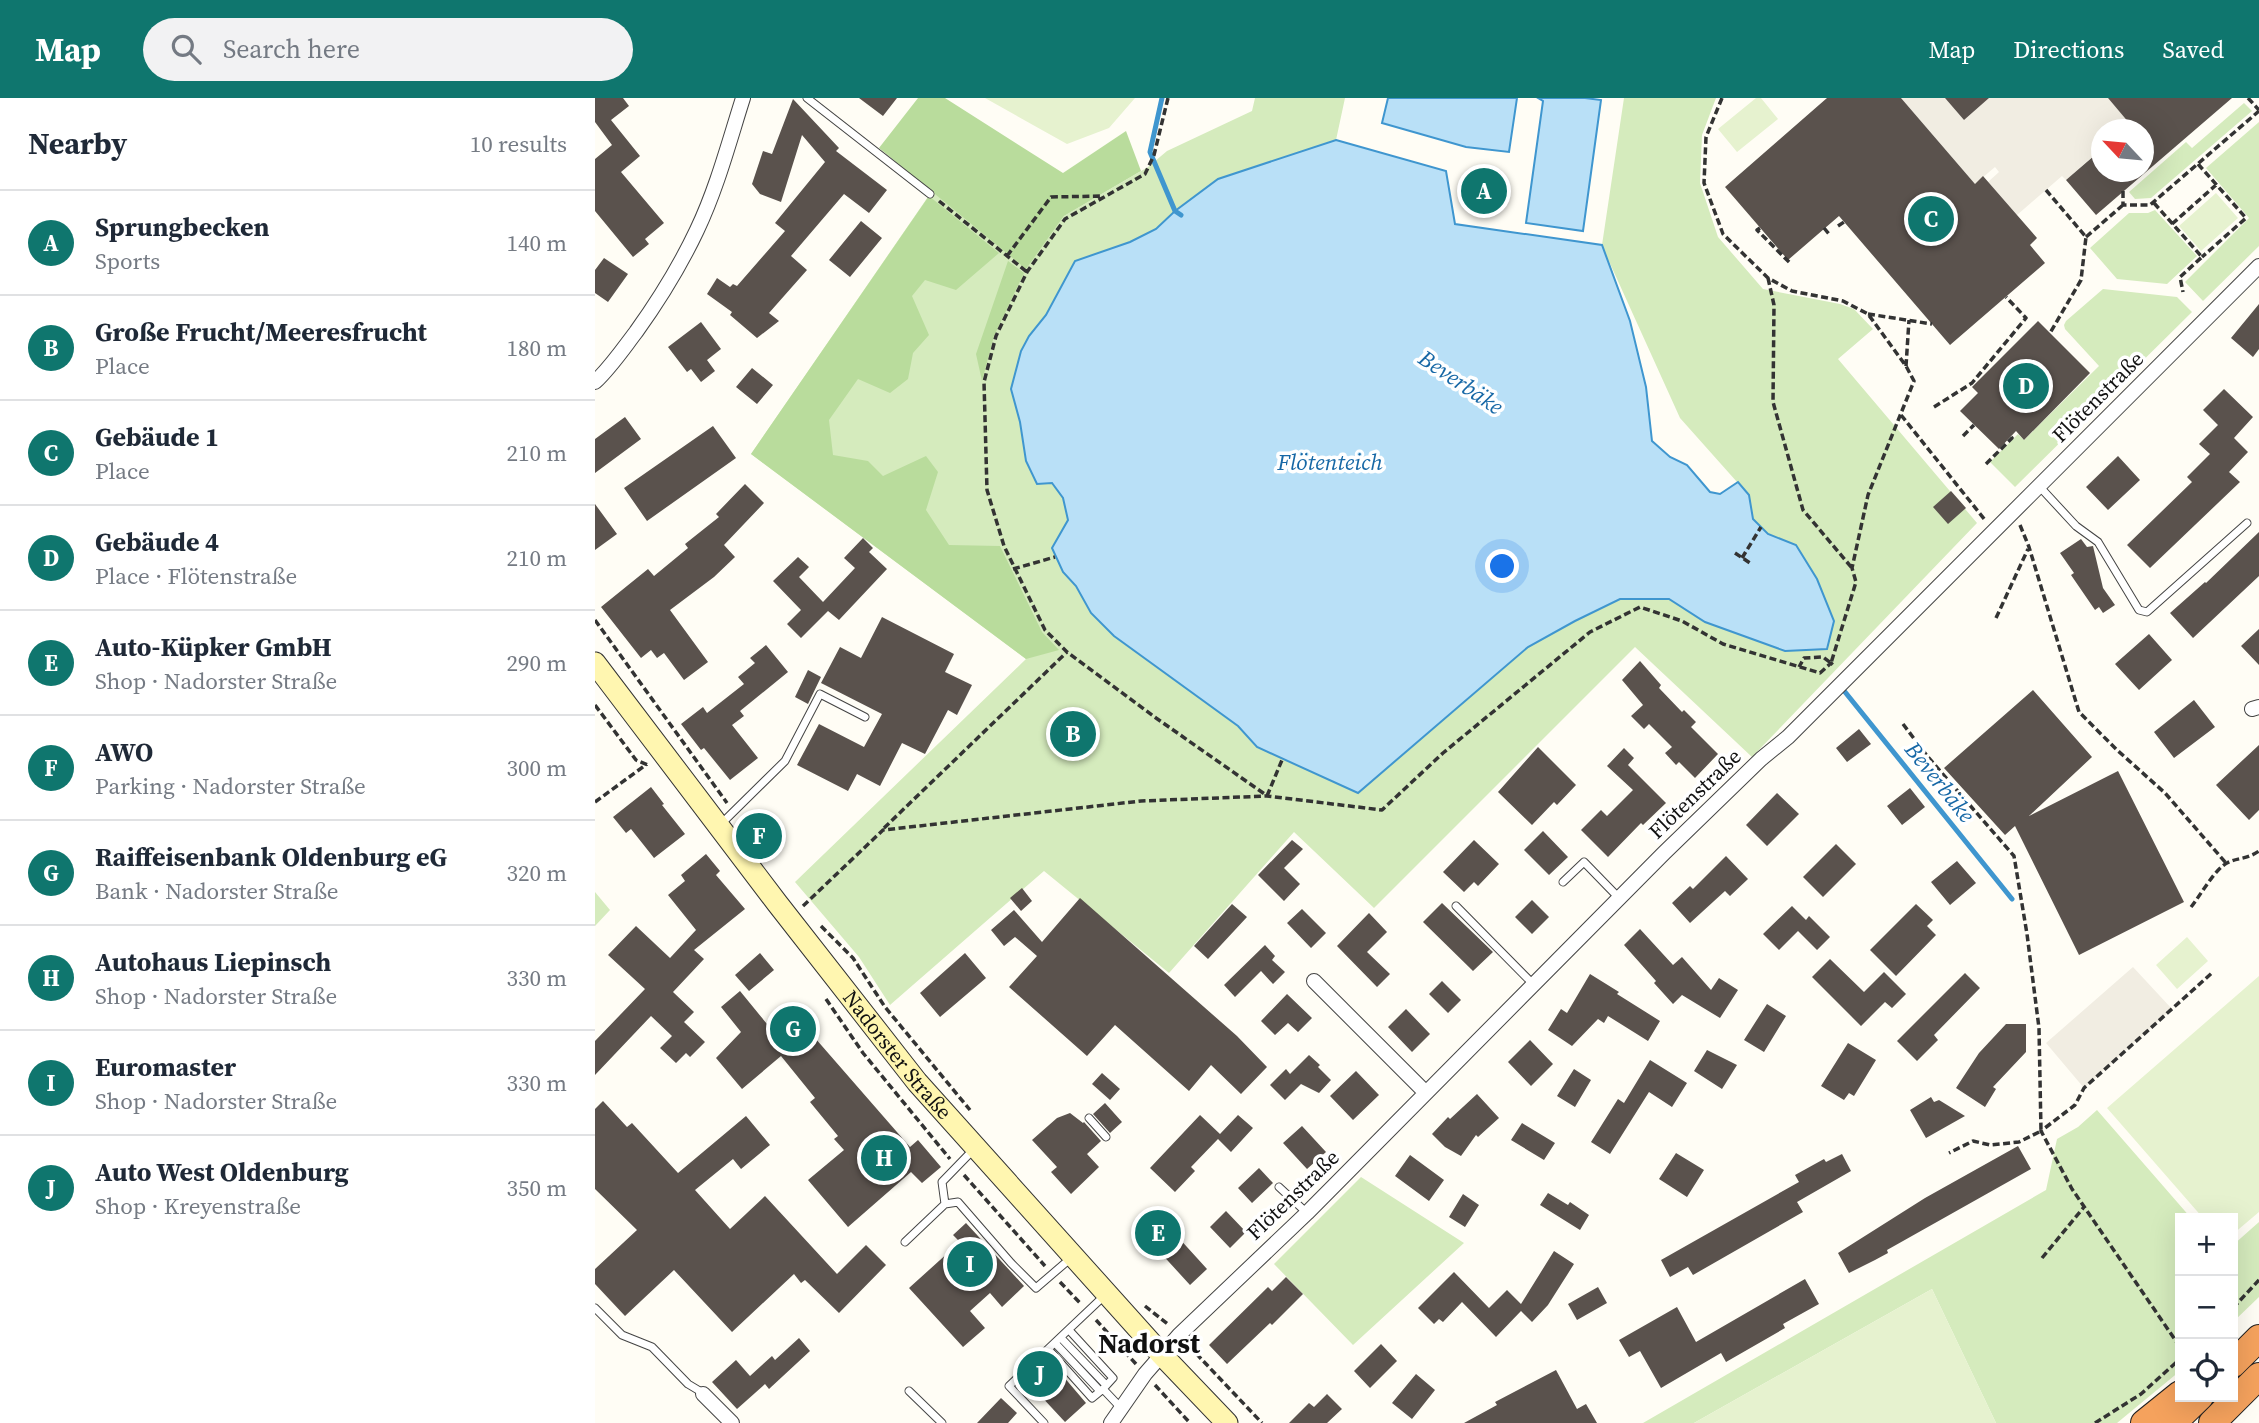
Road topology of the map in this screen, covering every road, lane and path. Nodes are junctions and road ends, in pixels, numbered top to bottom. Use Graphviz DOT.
graph roads {
  1 [pos="743,98"];
  2 [pos="807,98"];
  3 [pos="1168,98"];
  4 [pos="1722,98"];
  5 [pos="2248,98"];
  6 [pos="2259,111"];
  7 [pos="2198,164"];
  8 [pos="2216,185"];
  9 [pos="2046,190"];
  10 [pos="2123,191"];
  11 [pos="930,194"];
  12 [pos="1104,196"];
  13 [pos="2153,203"];
  14 [pos="2123,205"];
  15 [pos="1844,222"];
  16 [pos="2172,225"];
  17 [pos="1838,226"];
  18 [pos="1760,228"];
  19 [pos="1824,228"];
  20 [pos="1829,233"];
  21 [pos="2086,237"];
  22 [pos="1007,256"];
  23 [pos="2202,257"];
  24 [pos="1791,264"];
  25 [pos="2259,266"];
  26 [pos="1027,272"];
  27 [pos="1769,278"];
  28 [pos="2183,292"];
  29 [pos="2006,297"];
  30 [pos="1868,314"];
  31 [pos="1909,320"];
  32 [pos="1932,324"];
  33 [pos="2050,333"];
  34 [pos="1906,366"];
  35 [pos="595,382"];
  36 [pos="1934,407"];
  37 [pos="1901,415"];
  38 [pos="1974,425"];
  39 [pos="1963,436"];
  40 [pos="2011,437"];
  41 [pos="1986,464"];
  42 [pos="2039,485"];
  43 [pos="2015,509"];
  44 [pos="2247,523"];
  45 [pos="1761,527"];
  46 [pos="1994,530"];
  47 [pos="2029,547"];
  48 [pos="1735,553"];
  49 [pos="1055,557"];
  50 [pos="1742,558"];
  51 [pos="1750,563"];
  52 [pos="1852,568"];
  53 [pos="1013,569"];
  54 [pos="1996,618"];
  55 [pos="595,620"];
  56 [pos="1067,652"];
  57 [pos="595,663"];
  58 [pos="1800,667"];
  59 [pos="1820,673"];
  60 [pos="865,717"];
  61 [pos="1903,724"];
  62 [pos="663,754"];
  63 [pos="1282,760"];
  64 [pos="1267,796"];
  65 [pos="595,802"];
  66 [pos="727,819"];
  67 [pos="883,830"];
  68 [pos="2259,851"];
  69 [pos="2226,863"];
  70 [pos="1563,882"];
  71 [pos="795,897"];
  72 [pos="1619,898"];
  73 [pos="1456,906"];
  74 [pos="2191,907"];
  75 [pos="796,913"];
  76 [pos="811,915"];
  77 [pos="819,924"];
  78 [pos="2213,972"];
  79 [pos="1314,981"];
  80 [pos="1533,985"];
  81 [pos="1426,1093"];
  82 [pos="972,1112"];
  83 [pos="1089,1118"];
  84 [pos="2042,1131"];
  85 [pos="1106,1136"];
  86 [pos="975,1147"];
  87 [pos="1948,1153"];
  88 [pos="1279,1187"];
  89 [pos="945,1204"];
  90 [pos="2084,1207"];
  91 [pos="1307,1213"];
  92 [pos="905,1242"];
  93 [pos="1074,1256"];
  94 [pos="2042,1258"];
  95 [pos="2259,1280"];
  96 [pos="1107,1293"];
  97 [pos="2238,1303"];
  98 [pos="1142,1304"];
  99 [pos="595,1308"];
  100 [pos="1069,1330"];
  101 [pos="1178,1335"];
  102 [pos="2259,1338"];
  103 [pos="1058,1340"];
  104 [pos="2175,1340"];
  105 [pos="1049,1350"];
  106 [pos="1161,1354"];
  107 [pos="2238,1359"];
  108 [pos="2175,1363"];
  109 [pos="2259,1376"];
  110 [pos="1103,1388"];
  111 [pos="909,1391"];
  112 [pos="703,1394"];
  113 [pos="2259,1397"];
  114 [pos="2175,1398"];
  115 [pos="2195,1402"];
  116 [pos="1121,1408"];
  117 [pos="732,1423"];
  118 [pos="942,1423"];
  119 [pos="1044,1423"];
  120 [pos="1111,1423"];
  121 [pos="1227,1423"];
  122 [pos="1262,1423"];
  123 [pos="2095,1423"];
  124 [pos="2144,1423"];
  125 [pos="2173,1423"];
  126 [pos="2212,1423"];
  127 [pos="2235,1423"];
  1 -- 35 [label="street"];
  2 -- 11 [label="lane"];
  3 -- 12 [label="path"];
  4 -- 27 [label="path"];
  5 -- 6 [label="path"];
  6 -- 7 [label="path"];
  7 -- 8 [label="path"];
  7 -- 13 [label="path"];
  8 -- 16 [label="path"];
  8 -- 23 [label="path"];
  9 -- 21 [label="path"];
  10 -- 14 [label="path"];
  11 -- 22 [label="path"];
  12 -- 22 [label="path"];
  12 -- 26 [label="path"];
  13 -- 14 [label="path"];
  13 -- 16 [label="path"];
  14 -- 21 [label="path"];
  15 -- 17 [label="path"];
  16 -- 23 [label="path"];
  18 -- 24 [label="path"];
  19 -- 20 [label="path"];
  21 -- 33 [label="path"];
  22 -- 26 [label="path"];
  23 -- 28 [label="path"];
  25 -- 42 [label="street, Flötenstraße"];
  26 -- 53 [label="path"];
  27 -- 30 [label="path"];
  27 -- 52 [label="path"];
  29 -- 36 [label="path"];
  30 -- 31 [label="path"];
  30 -- 34 [label="path"];
  31 -- 32 [label="path"];
  31 -- 34 [label="path"];
  34 -- 37 [label="path"];
  37 -- 46 [label="path"];
  37 -- 52 [label="path"];
  38 -- 39 [label="path"];
  40 -- 41 [label="path"];
  42 -- 43 [label="street, Flötenstraße"];
  42 -- 44 [label="lane"];
  43 -- 46 [label="street, Flötenstraße"];
  43 -- 47 [label="path"];
  45 -- 50 [label="path"];
  46 -- 72 [label="street, Flötenstraße"];
  47 -- 54 [label="path"];
  47 -- 69 [label="path"];
  48 -- 50 [label="path"];
  49 -- 53 [label="path"];
  50 -- 51 [label="path"];
  52 -- 58 [label="path"];
  53 -- 56 [label="path"];
  55 -- 66 [label="path"];
  56 -- 64 [label="path"];
  56 -- 67 [label="path"];
  57 -- 62 [label="street, Nadorster Straße"];
  58 -- 59 [label="path"];
  58 -- 64 [label="path"];
  60 -- 66 [label="lane"];
  61 -- 84 [label="path"];
  62 -- 65 [label="path"];
  62 -- 66 [label="street, Nadorster Straße"];
  63 -- 64 [label="path"];
  64 -- 67 [label="path"];
  66 -- 75 [label="street, Nadorster Straße"];
  67 -- 75 [label="path"];
  68 -- 69 [label="path"];
  69 -- 74 [label="path"];
  70 -- 72 [label="lane"];
  71 -- 75 [label="path"];
  72 -- 80 [label="street, Flötenstraße"];
  73 -- 80 [label="lane"];
  75 -- 76 [label="path"];
  75 -- 86 [label="street, Nadorster Straße"];
  77 -- 82 [label="path"];
  78 -- 84 [label="path"];
  79 -- 81 [label="street"];
  80 -- 81 [label="street, Flötenstraße"];
  81 -- 91 [label="street, Flötenstraße"];
  83 -- 85 [label="lane"];
  84 -- 87 [label="path"];
  84 -- 90 [label="path"];
  86 -- 89 [label="lane"];
  86 -- 93 [label="street, Nadorster Straße"];
  88 -- 91 [label="lane"];
  89 -- 92 [label="lane"];
  89 -- 93 [label="lane"];
  90 -- 94 [label="path"];
  90 -- 104 [label="path"];
  91 -- 101 [label="street, Flötenstraße"];
  93 -- 96 [label="street, Nadorster Straße"];
  95 -- 97 [label="path"];
  96 -- 100 [label="lane"];
  96 -- 106 [label="street, Nadorster Straße"];
  98 -- 101 [label="path"];
  99 -- 112 [label="lane"];
  100 -- 103 [label="lane"];
  100 -- 110 [label="lane"];
  101 -- 106 [label="street, Flötenstraße"];
  101 -- 122 [label="path"];
  102 -- 107 [label="highway"];
  103 -- 105 [label="lane"];
  103 -- 110 [label="lane"];
  105 -- 110 [label="lane"];
  105 -- 119 [label="lane"];
  106 -- 116 [label="street, Flötenstraße"];
  106 -- 121 [label="street, Nadorster Straße"];
  108 -- 123 [label="path"];
  109 -- 126 [label="highway"];
  110 -- 116 [label="lane"];
  111 -- 118 [label="lane"];
  112 -- 117 [label="street"];
  113 -- 127 [label="highway"];
  114 -- 124 [label="highway"];
  115 -- 125 [label="highway"];
  116 -- 120 [label="street, Flötenstraße"];
}
